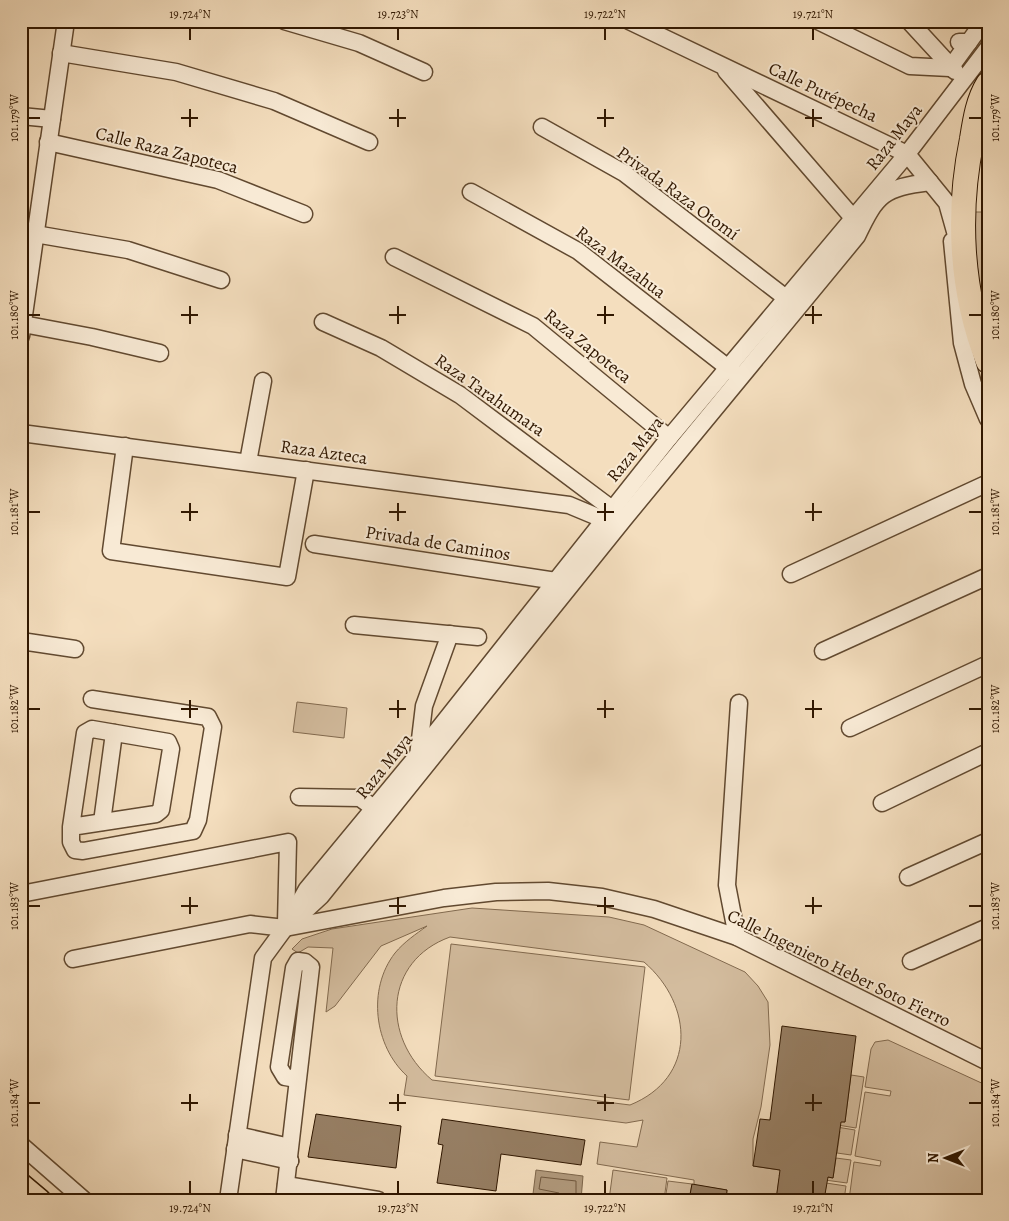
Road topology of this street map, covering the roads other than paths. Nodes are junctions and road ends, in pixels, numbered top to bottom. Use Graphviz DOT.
graph roads {
  1 [pos="66,21"];
  2 [pos="284,21"];
  3 [pos="629,21"];
  4 [pos="818,21"];
  5 [pos="909,21"];
  6 [pos="980,22"];
  7 [pos="988,48"];
  8 [pos="61,53"];
  9 [pos="722,66"];
  10 [pos="950,68"];
  11 [pos="424,72"];
  12 [pos="977,81"];
  13 [pos="21,116"];
  14 [pos="52,119"];
  15 [pos="542,127"];
  16 [pos="48,142"];
  17 [pos="369,142"];
  18 [pos="906,154"];
  19 [pos="930,182"];
  20 [pos="471,192"];
  21 [pos="949,206"];
  22 [pos="304,214"];
  23 [pos="854,219"];
  24 [pos="35,234"];
  25 [pos="857,236"];
  26 [pos="394,257"];
  27 [pos="966,279"];
  28 [pos="221,280"];
  29 [pos="25,288"];
  30 [pos="786,298"];
  31 [pos="323,322"];
  32 [pos="22,330"];
  33 [pos="160,353"];
  34 [pos="988,361"];
  35 [pos="734,372"];
  36 [pos="263,381"];
  37 [pos="988,419"];
  38 [pos="21,433"];
  39 [pos="669,438"];
  40 [pos="125,446"];
  41 [pos="248,462"];
  42 [pos="306,470"];
  43 [pos="988,483"];
  44 [pos="614,519"];
  45 [pos="314,544"];
  46 [pos="791,574"];
  47 [pos="988,576"];
  48 [pos="556,581"];
  49 [pos="354,624"];
  50 [pos="450,634"];
  51 [pos="478,637"];
  52 [pos="21,642"];
  53 [pos="76,649"];
  54 [pos="823,651"];
  55 [pos="988,664"];
  56 [pos="92,699"];
  57 [pos="739,703"];
  58 [pos="850,728"];
  59 [pos="114,733"];
  60 [pos="988,752"];
  61 [pos="422,760"];
  62 [pos="298,797"];
  63 [pos="882,803"];
  64 [pos="375,809"];
  65 [pos="102,822"];
  66 [pos="71,827"];
  67 [pos="178,834"];
  68 [pos="988,841"];
  69 [pos="184,861"];
  70 [pos="908,877"];
  71 [pos="21,894"];
  72 [pos="988,927"];
  73 [pos="286,928"];
  74 [pos="737,937"];
  75 [pos="73,959"];
  76 [pos="911,961"];
  77 [pos="988,1062"];
  78 [pos="297,1079"];
  79 [pos="236,1142"];
  80 [pos="21,1145"];
  81 [pos="290,1161"];
  82 [pos="21,1184"];
  83 [pos="285,1193"];
  84 [pos="40,1200"];
  85 [pos="84,1200"];
  86 [pos="228,1200"];
  87 [pos="378,1200"];
  1 -- 8 [label="street"];
  2 -- 11 [label="street"];
  3 -- 9 [label="street, Calle Purépecha"];
  4 -- 10 [label="street"];
  5 -- 10 [label="street"];
  6 -- 10 [label="street"];
  7 -- 12 [label="street, Raza Maya"];
  8 -- 14 [label="street"];
  8 -- 17 [label="street"];
  9 -- 18 [label="street, Calle Purépecha"];
  9 -- 23 [label="street, Calle Purépecha"];
  10 -- 12 [label="street"];
  12 -- 18 [label="street, Raza Maya"];
  12 -- 27 [label="highway"];
  13 -- 14 [label="street"];
  14 -- 16 [label="street"];
  15 -- 30 [label="street, Privada Raza Otomí"];
  16 -- 22 [label="street, Calle Raza Zapoteca"];
  16 -- 24 [label="street"];
  18 -- 19 [label="street"];
  18 -- 23 [label="street, Raza Maya"];
  19 -- 21 [label="street"];
  19 -- 25 [label="street, Raza Maya"];
  20 -- 35 [label="street, Raza Mazahua"];
  21 -- 27 [label="street"];
  21 -- 37 [label="street"];
  23 -- 25 [label="street"];
  23 -- 30 [label="street, Raza Maya"];
  24 -- 28 [label="street"];
  24 -- 29 [label="street"];
  25 -- 35 [label="street, Raza Maya"];
  26 -- 39 [label="street, Raza Zapoteca"];
  27 -- 34 [label="highway"];
  29 -- 32 [label="street"];
  30 -- 35 [label="street, Raza Maya"];
  31 -- 44 [label="street, Raza Tarahumara"];
  32 -- 33 [label="street"];
  35 -- 39 [label="street, Raza Maya"];
  35 -- 44 [label="street, Raza Maya"];
  36 -- 41 [label="street"];
  38 -- 40 [label="street, Raza Azteca"];
  39 -- 44 [label="street, Raza Maya"];
  40 -- 41 [label="street, Raza Azteca"];
  40 -- 42 [label="street"];
  41 -- 42 [label="street, Raza Azteca"];
  42 -- 44 [label="street, Raza Azteca"];
  43 -- 46 [label="street"];
  44 -- 48 [label="street, Raza Maya"];
  44 -- 61 [label="street, Raza Maya"];
  45 -- 48 [label="street, Privada de Caminos"];
  47 -- 54 [label="street"];
  48 -- 61 [label="street, Raza Maya"];
  49 -- 50 [label="street"];
  50 -- 51 [label="street"];
  50 -- 61 [label="street"];
  52 -- 53 [label="street"];
  55 -- 58 [label="street"];
  56 -- 67 [label="street"];
  57 -- 74 [label="street"];
  59 -- 65 [label="street"];
  59 -- 65 [label="street"];
  59 -- 66 [label="street"];
  60 -- 63 [label="street"];
  61 -- 64 [label="street, Raza Maya"];
  61 -- 73 [label="street, Raza Maya"];
  62 -- 64 [label="street"];
  64 -- 73 [label="street, Raza Maya"];
  65 -- 66 [label="street"];
  66 -- 67 [label="street"];
  67 -- 69 [label="street"];
  68 -- 70 [label="street"];
  69 -- 71 [label="street"];
  69 -- 73 [label="street"];
  72 -- 76 [label="street"];
  73 -- 74 [label="street, Calle Ingeniero Heber Soto Fierro"];
  73 -- 75 [label="street, Calle Ingeniero Heber Soto Fierro"];
  73 -- 79 [label="street, Raza Maya"];
  74 -- 77 [label="street, Calle Ingeniero Heber Soto Fierro"];
  78 -- 78 [label="street"];
  78 -- 81 [label="street"];
  79 -- 81 [label="street"];
  79 -- 86 [label="street, Raza Maya"];
  80 -- 85 [label="street"];
  81 -- 83 [label="street"];
  82 -- 84 [label="main road"];
  83 -- 87 [label="street"];
}
